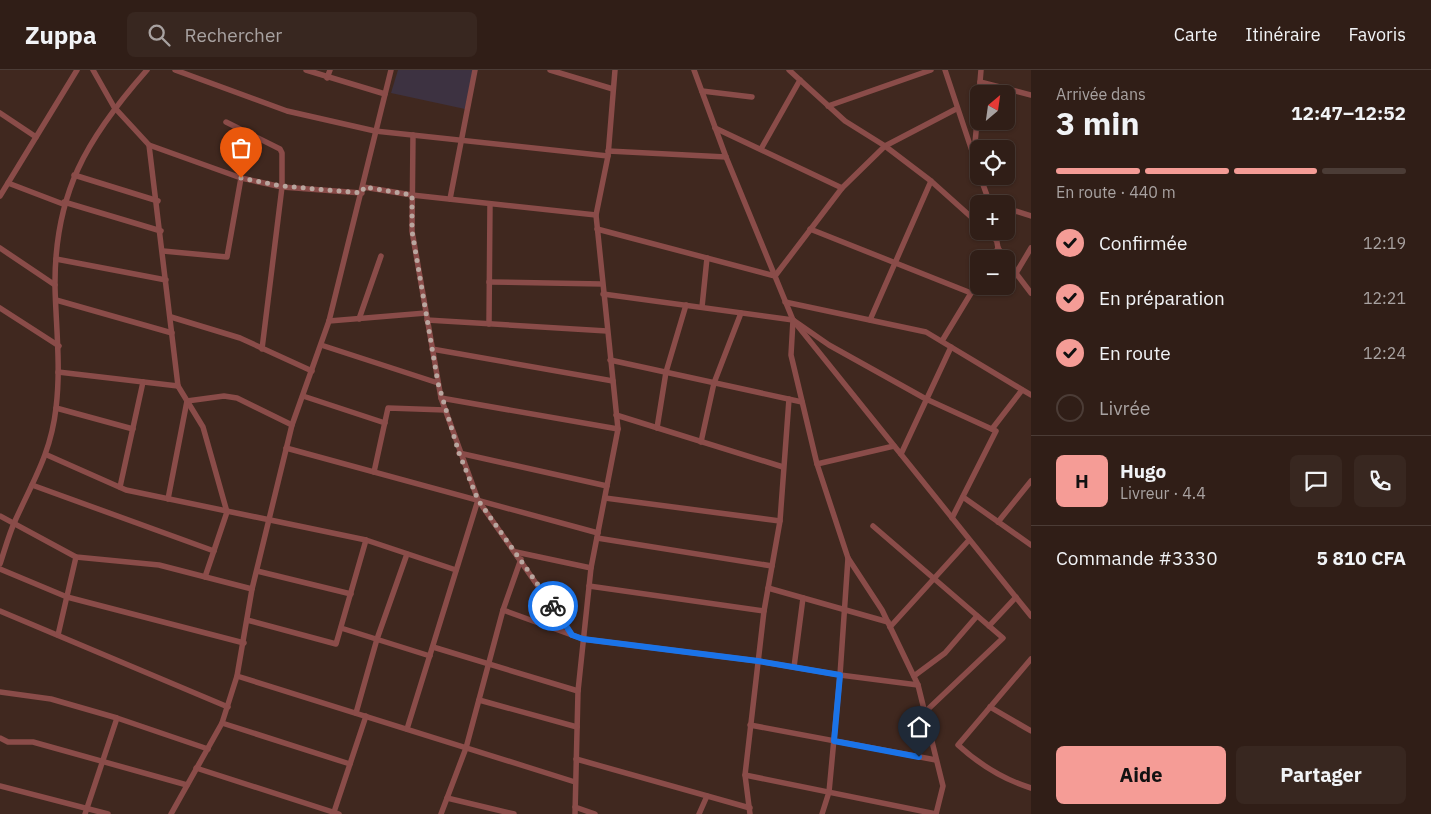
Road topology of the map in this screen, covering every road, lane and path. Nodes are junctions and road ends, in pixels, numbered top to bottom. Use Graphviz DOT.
graph roads {
  1 [pos="77,70"];
  2 [pos="93,70"];
  3 [pos="147,70"];
  4 [pos="175,70"];
  5 [pos="306,70"];
  6 [pos="330,70"];
  7 [pos="391,70"];
  8 [pos="475,70"];
  9 [pos="550,70"];
  10 [pos="615,70"];
  11 [pos="694,70"];
  12 [pos="789,70"];
  13 [pos="931,70"];
  14 [pos="945,70"];
  15 [pos="981,70"];
  16 [pos="327,78"];
  17 [pos="800,80"];
  18 [pos="980,82"];
  19 [pos="980,85"];
  20 [pos="613,89"];
  21 [pos="702,91"];
  22 [pos="385,94"];
  23 [pos="1031,94"];
  24 [pos="752,97"];
  25 [pos="828,106"];
  26 [pos="114,107"];
  27 [pos="956,109"];
  28 [pos="0,113"];
  29 [pos="226,122"];
  30 [pos="715,128"];
  31 [pos="375,131"];
  32 [pos="413,135"];
  33 [pos="36,137"];
  34 [pos="461,140"];
  35 [pos="149,145"];
  36 [pos="885,146"];
  37 [pos="970,147"];
  38 [pos="761,149"];
  39 [pos="608,154"];
  40 [pos="726,156"];
  41 [pos="74,175"];
  42 [pos="241,178"];
  43 [pos="931,181"];
  44 [pos="8,183"];
  45 [pos="282,186"];
  46 [pos="842,188"];
  47 [pos="363,190"];
  48 [pos="1,192"];
  49 [pos="412,195"];
  50 [pos="450,199"];
  51 [pos="158,202"];
  52 [pos="64,203"];
  53 [pos="490,204"];
  54 [pos="1015,211"];
  55 [pos="596,215"];
  56 [pos="970,216"];
  57 [pos="1031,216"];
  58 [pos="597,229"];
  59 [pos="810,229"];
  60 [pos="161,231"];
  61 [pos="996,240"];
  62 [pos="0,248"];
  63 [pos="998,248"];
  64 [pos="1031,248"];
  65 [pos="163,251"];
  66 [pos="380,256"];
  67 [pos="56,258"];
  68 [pos="707,258"];
  69 [pos="895,263"];
  70 [pos="1016,273"];
  71 [pos="775,276"];
  72 [pos="166,280"];
  73 [pos="489,282"];
  74 [pos="602,284"];
  75 [pos="55,285"];
  76 [pos="970,293"];
  77 [pos="1031,293"];
  78 [pos="603,294"];
  79 [pos="970,295"];
  80 [pos="56,300"];
  81 [pos="786,302"];
  82 [pos="686,305"];
  83 [pos="0,308"];
  84 [pos="702,308"];
  85 [pos="426,313"];
  86 [pos="741,313"];
  87 [pos="171,317"];
  88 [pos="359,318"];
  89 [pos="427,320"];
  90 [pos="793,320"];
  91 [pos="870,320"];
  92 [pos="329,321"];
  93 [pos="489,324"];
  94 [pos="607,332"];
  95 [pos="172,333"];
  96 [pos="942,341"];
  97 [pos="321,345"];
  98 [pos="59,346"];
  99 [pos="951,347"];
  100 [pos="262,348"];
  101 [pos="432,349"];
  102 [pos="610,360"];
  103 [pos="312,371"];
  104 [pos="58,372"];
  105 [pos="666,372"];
  106 [pos="612,380"];
  107 [pos="143,382"];
  108 [pos="438,383"];
  109 [pos="714,383"];
  110 [pos="178,386"];
  111 [pos="1022,390"];
  112 [pos="1031,395"];
  113 [pos="303,396"];
  114 [pos="441,398"];
  115 [pos="789,399"];
  116 [pos="926,399"];
  117 [pos="187,401"];
  118 [pos="802,402"];
  119 [pos="56,408"];
  120 [pos="445,410"];
  121 [pos="616,415"];
  122 [pos="385,423"];
  123 [pos="292,425"];
  124 [pos="657,428"];
  125 [pos="133,429"];
  126 [pos="618,429"];
  127 [pos="992,429"];
  128 [pos="701,442"];
  129 [pos="894,446"];
  130 [pos="286,448"];
  131 [pos="459,453"];
  132 [pos="901,454"];
  133 [pos="47,455"];
  134 [pos="817,464"];
  135 [pos="783,467"];
  136 [pos="374,472"];
  137 [pos="1031,481"];
  138 [pos="32,485"];
  139 [pos="607,486"];
  140 [pos="120,487"];
  141 [pos="962,497"];
  142 [pos="605,498"];
  143 [pos="168,499"];
  144 [pos="478,500"];
  145 [pos="227,512"];
  146 [pos="0,516"];
  147 [pos="952,518"];
  148 [pos="780,521"];
  149 [pos="14,522"];
  150 [pos="270,522"];
  151 [pos="998,522"];
  152 [pos="873,526"];
  153 [pos="597,535"];
  154 [pos="366,540"];
  155 [pos="969,540"];
  156 [pos="1031,545"];
  157 [pos="214,551"];
  158 [pos="516,552"];
  159 [pos="407,554"];
  160 [pos="76,557"];
  161 [pos="848,558"];
  162 [pos="521,559"];
  163 [pos="0,564"];
  164 [pos="772,566"];
  165 [pos="591,568"];
  166 [pos="0,569"];
  167 [pos="456,570"];
  168 [pos="256,571"];
  169 [pos="205,577"];
  170 [pos="934,579"];
  171 [pos="589,586"];
  172 [pos="768,588"];
  173 [pos="252,589"];
  174 [pos="351,594"];
  175 [pos="67,597"];
  176 [pos="1016,597"];
  177 [pos="803,598"];
  178 [pos="844,609"];
  179 [pos="503,610"];
  180 [pos="0,611"];
  181 [pos="764,611"];
  182 [pos="977,616"];
  183 [pos="1031,616"];
  184 [pos="247,620"];
  185 [pos="889,624"];
  186 [pos="989,626"];
  187 [pos="341,628"];
  188 [pos="58,635"];
  189 [pos="572,635"];
  190 [pos="377,639"];
  191 [pos="583,639"];
  192 [pos="244,643"];
  193 [pos="433,647"];
  194 [pos="430,656"];
  195 [pos="1031,659"];
  196 [pos="758,661"];
  197 [pos="488,665"];
  198 [pos="794,667"];
  199 [pos="840,675"];
  200 [pos="237,676"];
  201 [pos="914,676"];
  202 [pos="918,685"];
  203 [pos="578,691"];
  204 [pos="0,692"];
  205 [pos="479,700"];
  206 [pos="228,707"];
  207 [pos="990,707"];
  208 [pos="925,712"];
  209 [pos="356,713"];
  210 [pos="366,716"];
  211 [pos="117,718"];
  212 [pos="222,723"];
  213 [pos="750,725"];
  214 [pos="577,727"];
  215 [pos="407,729"];
  216 [pos="1031,731"];
  217 [pos="0,738"];
  218 [pos="834,741"];
  219 [pos="466,748"];
  220 [pos="208,749"];
  221 [pos="576,759"];
  222 [pos="936,760"];
  223 [pos="103,762"];
  224 [pos="350,764"];
  225 [pos="196,768"];
  226 [pos="745,775"];
  227 [pos="575,782"];
  228 [pos="187,785"];
  229 [pos="0,786"];
  230 [pos="1031,788"];
  231 [pos="829,792"];
  232 [pos="707,796"];
  233 [pos="447,798"];
  234 [pos="575,807"];
  235 [pos="86,811"];
  236 [pos="750,811"];
  237 [pos="337,813"];
  238 [pos="505,813"];
  239 [pos="108,814"];
  240 [pos="171,814"];
  241 [pos="441,814"];
  242 [pos="514,814"];
  243 [pos="575,814"];
  244 [pos="595,814"];
  245 [pos="699,814"];
  246 [pos="822,814"];
  247 [pos="936,814"];
  1 -- 33 [label="street"];
  2 -- 26 [label="street"];
  3 -- 26 [label="street"];
  4 -- 31 [label="street"];
  5 -- 16 [label="street"];
  6 -- 16 [label="street"];
  7 -- 22 [label="street"];
  8 -- 34 [label="street"];
  9 -- 20 [label="street"];
  10 -- 20 [label="street"];
  11 -- 21 [label="street"];
  12 -- 17 [label="street"];
  13 -- 25 [label="street"];
  14 -- 27 [label="street"];
  15 -- 18 [label="street"];
  16 -- 22 [label="street"];
  17 -- 25 [label="street"];
  17 -- 38 [label="street"];
  18 -- 19 [label="street"];
  18 -- 23 [label="street"];
  20 -- 39 [label="street"];
  21 -- 24 [label="street"];
  21 -- 30 [label="street"];
  22 -- 31 [label="street"];
  25 -- 36 [label="street"];
  26 -- 35 [label="street"];
  26 -- 41 [label="street"];
  27 -- 36 [label="street"];
  27 -- 37 [label="street"];
  28 -- 33 [label="street"];
  29 -- 45 [label="street"];
  30 -- 38 [label="street"];
  30 -- 40 [label="street"];
  31 -- 32 [label="street"];
  31 -- 47 [label="street"];
  32 -- 34 [label="street"];
  32 -- 49 [label="street"];
  33 -- 44 [label="street"];
  34 -- 39 [label="street"];
  34 -- 50 [label="street"];
  35 -- 42 [label="street"];
  35 -- 51 [label="street"];
  36 -- 43 [label="street"];
  36 -- 46 [label="street"];
  38 -- 46 [label="street"];
  39 -- 40 [label="street"];
  39 -- 55 [label="street"];
  40 -- 71 [label="street"];
  41 -- 51 [label="street"];
  41 -- 52 [label="street"];
  42 -- 45 [label="street"];
  42 -- 65 [label="street"];
  43 -- 56 [label="street"];
  43 -- 69 [label="street"];
  44 -- 48 [label="street"];
  44 -- 52 [label="street"];
  45 -- 47 [label="street"];
  45 -- 100 [label="street"];
  46 -- 59 [label="street"];
  47 -- 49 [label="street"];
  47 -- 92 [label="street"];
  49 -- 50 [label="street"];
  49 -- 85 [label="street"];
  50 -- 53 [label="street"];
  51 -- 60 [label="street"];
  52 -- 60 [label="street"];
  52 -- 67 [label="street"];
  53 -- 55 [label="street"];
  53 -- 73 [label="street"];
  54 -- 57 [label="street"];
  55 -- 58 [label="street"];
  58 -- 68 [label="street"];
  58 -- 74 [label="street"];
  59 -- 69 [label="street"];
  59 -- 71 [label="street"];
  60 -- 65 [label="street"];
  61 -- 63 [label="street"];
  62 -- 75 [label="street"];
  64 -- 70 [label="street"];
  65 -- 72 [label="street"];
  66 -- 88 [label="street"];
  67 -- 72 [label="street"];
  67 -- 75 [label="street"];
  68 -- 71 [label="street"];
  68 -- 84 [label="street"];
  69 -- 76 [label="street"];
  69 -- 91 [label="street"];
  70 -- 77 [label="street"];
  71 -- 81 [label="street"];
  72 -- 87 [label="street"];
  73 -- 74 [label="street"];
  73 -- 93 [label="street"];
  74 -- 78 [label="street"];
  75 -- 80 [label="street"];
  78 -- 82 [label="street"];
  78 -- 94 [label="street"];
  79 -- 96 [label="street"];
  80 -- 95 [label="street"];
  80 -- 98 [label="street"];
  81 -- 90 [label="street"];
  81 -- 91 [label="street"];
  82 -- 84 [label="street"];
  82 -- 105 [label="street"];
  83 -- 98 [label="street"];
  84 -- 86 [label="street"];
  85 -- 88 [label="street"];
  85 -- 89 [label="street"];
  86 -- 90 [label="street"];
  86 -- 109 [label="street"];
  87 -- 95 [label="street"];
  87 -- 100 [label="street"];
  88 -- 92 [label="street"];
  89 -- 93 [label="street"];
  89 -- 101 [label="street"];
  90 -- 116 [label="street"];
  90 -- 118 [label="street"];
  90 -- 129 [label="street"];
  91 -- 96 [label="street"];
  92 -- 97 [label="street"];
  93 -- 94 [label="street"];
  94 -- 102 [label="street"];
  95 -- 110 [label="street"];
  96 -- 99 [label="street"];
  97 -- 103 [label="street"];
  97 -- 108 [label="street"];
  98 -- 104 [label="street"];
  99 -- 111 [label="street"];
  99 -- 116 [label="street"];
  100 -- 103 [label="street"];
  101 -- 106 [label="street"];
  101 -- 108 [label="street"];
  102 -- 105 [label="street"];
  102 -- 106 [label="street"];
  103 -- 113 [label="street"];
  104 -- 107 [label="street"];
  104 -- 119 [label="street"];
  105 -- 109 [label="street"];
  105 -- 124 [label="street"];
  106 -- 121 [label="street"];
  107 -- 110 [label="street"];
  107 -- 125 [label="street"];
  108 -- 114 [label="street"];
  109 -- 115 [label="street"];
  109 -- 128 [label="street"];
  110 -- 117 [label="street"];
  111 -- 112 [label="street"];
  111 -- 127 [label="street"];
  113 -- 122 [label="street"];
  113 -- 123 [label="street"];
  114 -- 120 [label="street"];
  114 -- 126 [label="street"];
  115 -- 118 [label="street"];
  115 -- 135 [label="street"];
  116 -- 127 [label="street"];
  116 -- 132 [label="street"];
  117 -- 123 [label="street"];
  117 -- 143 [label="street"];
  117 -- 145 [label="street"];
  118 -- 134 [label="street"];
  119 -- 125 [label="street"];
  119 -- 133 [label="street"];
  120 -- 122 [label="street"];
  120 -- 131 [label="street"];
  121 -- 124 [label="street"];
  121 -- 126 [label="street"];
  122 -- 136 [label="street"];
  123 -- 130 [label="street"];
  124 -- 128 [label="street"];
  125 -- 140 [label="street"];
  126 -- 139 [label="street"];
  127 -- 141 [label="street"];
  128 -- 135 [label="street"];
  129 -- 132 [label="street"];
  129 -- 134 [label="street"];
  130 -- 136 [label="street"];
  130 -- 150 [label="street"];
  131 -- 139 [label="street"];
  131 -- 144 [label="street"];
  132 -- 147 [label="street"];
  133 -- 138 [label="street"];
  133 -- 140 [label="street"];
  134 -- 161 [label="street"];
  135 -- 148 [label="street"];
  136 -- 144 [label="street"];
  137 -- 151 [label="street"];
  138 -- 149 [label="street"];
  138 -- 157 [label="street"];
  139 -- 142 [label="street"];
  140 -- 143 [label="street"];
  141 -- 147 [label="street"];
  141 -- 151 [label="street"];
  142 -- 148 [label="street"];
  142 -- 153 [label="street"];
  143 -- 145 [label="street"];
  144 -- 153 [label="street"];
  144 -- 158 [label="street"];
  144 -- 167 [label="street"];
  145 -- 150 [label="street"];
  145 -- 157 [label="street"];
  146 -- 149 [label="street"];
  147 -- 155 [label="street"];
  148 -- 164 [label="street"];
  149 -- 160 [label="street"];
  149 -- 163 [label="street"];
  150 -- 154 [label="street"];
  150 -- 168 [label="street"];
  151 -- 156 [label="street"];
  152 -- 170 [label="street"];
  153 -- 164 [label="street"];
  153 -- 165 [label="street"];
  154 -- 159 [label="street"];
  154 -- 174 [label="street"];
  155 -- 170 [label="street"];
  155 -- 176 [label="street"];
  157 -- 169 [label="street"];
  158 -- 162 [label="street"];
  158 -- 165 [label="street"];
  159 -- 167 [label="street"];
  159 -- 190 [label="street"];
  160 -- 169 [label="street"];
  160 -- 175 [label="street"];
  161 -- 178 [label="street"];
  161 -- 185 [label="street"];
  162 -- 179 [label="street"];
  162 -- 189 [label="street"];
  164 -- 172 [label="street"];
  165 -- 171 [label="street"];
  166 -- 175 [label="street"];
  167 -- 193 [label="street"];
  168 -- 173 [label="street"];
  168 -- 174 [label="street"];
  169 -- 173 [label="street"];
  170 -- 182 [label="street"];
  170 -- 185 [label="street"];
  171 -- 181 [label="street"];
  171 -- 191 [label="street"];
  172 -- 177 [label="street"];
  172 -- 181 [label="street"];
  173 -- 184 [label="street"];
  174 -- 187 [label="street"];
  175 -- 188 [label="street"];
  175 -- 192 [label="street"];
  176 -- 183 [label="street"];
  176 -- 186 [label="street"];
  177 -- 178 [label="street"];
  177 -- 198 [label="street"];
  178 -- 185 [label="street"];
  178 -- 199 [label="street"];
  179 -- 189 [label="street"];
  179 -- 197 [label="street"];
  180 -- 188 [label="street"];
  181 -- 196 [label="street"];
  182 -- 186 [label="street"];
  182 -- 201 [label="street"];
  184 -- 187 [label="street"];
  184 -- 192 [label="street"];
  185 -- 201 [label="street"];
  186 -- 208 [label="street"];
  187 -- 190 [label="street"];
  188 -- 206 [label="street"];
  189 -- 191 [label="street"];
  190 -- 194 [label="street"];
  190 -- 209 [label="street"];
  191 -- 196 [label="street"];
  191 -- 203 [label="street"];
  192 -- 200 [label="street"];
  193 -- 194 [label="street"];
  193 -- 197 [label="street"];
  194 -- 215 [label="street"];
  195 -- 207 [label="street"];
  196 -- 198 [label="street"];
  196 -- 213 [label="street"];
  197 -- 203 [label="street"];
  197 -- 205 [label="street"];
  198 -- 199 [label="street"];
  199 -- 202 [label="street"];
  199 -- 218 [label="street"];
  200 -- 206 [label="street"];
  200 -- 209 [label="street"];
  201 -- 202 [label="street"];
  202 -- 208 [label="street"];
  203 -- 214 [label="street"];
  204 -- 211 [label="street"];
  205 -- 214 [label="street"];
  205 -- 219 [label="street"];
  206 -- 212 [label="street"];
  207 -- 216 [label="street"];
  207 -- 230 [label="street"];
  208 -- 222 [label="street"];
  209 -- 210 [label="street"];
  210 -- 215 [label="street"];
  210 -- 224 [label="street"];
  211 -- 220 [label="street"];
  211 -- 223 [label="street"];
  212 -- 220 [label="street"];
  212 -- 224 [label="street"];
  213 -- 218 [label="street"];
  213 -- 226 [label="street"];
  214 -- 221 [label="street"];
  215 -- 219 [label="street"];
  217 -- 223 [label="street"];
  218 -- 222 [label="street"];
  218 -- 231 [label="street"];
  219 -- 227 [label="street"];
  219 -- 233 [label="street"];
  220 -- 225 [label="street"];
  221 -- 227 [label="street"];
  221 -- 232 [label="street"];
  222 -- 247 [label="street"];
  223 -- 228 [label="street"];
  223 -- 235 [label="street"];
  224 -- 237 [label="street"];
  225 -- 228 [label="street"];
  225 -- 237 [label="street"];
  226 -- 231 [label="street"];
  226 -- 236 [label="street"];
  227 -- 234 [label="street"];
  228 -- 240 [label="street"];
  229 -- 235 [label="street"];
  231 -- 246 [label="street"];
  231 -- 247 [label="street"];
  232 -- 236 [label="street"];
  232 -- 245 [label="street"];
  233 -- 238 [label="street"];
  233 -- 241 [label="street"];
  234 -- 243 [label="street"];
  234 -- 244 [label="street"];
  235 -- 239 [label="street"];
  238 -- 242 [label="street"];
}
